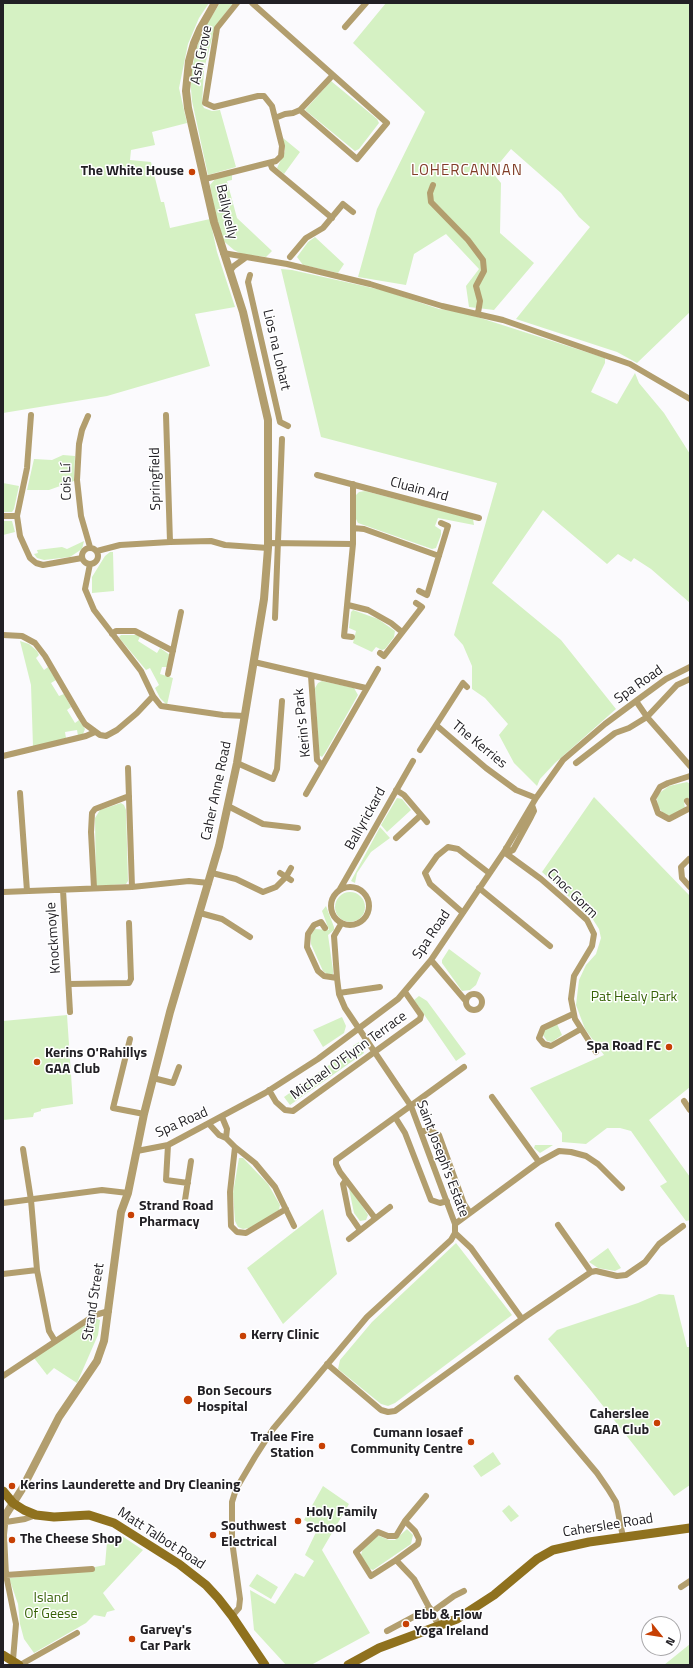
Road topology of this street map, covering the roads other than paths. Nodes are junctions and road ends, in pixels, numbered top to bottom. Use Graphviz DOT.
graph roads {
  1 [pos="215,3"];
  2 [pos="237,3"];
  3 [pos="252,3"];
  4 [pos="366,3"];
  5 [pos="345,27"];
  6 [pos="333,75"];
  7 [pos="300,110"];
  8 [pos="276,118"];
  9 [pos="359,156"];
  10 [pos="365,161"];
  11 [pos="270,163"];
  12 [pos="205,179"];
  13 [pos="433,185"];
  14 [pos="353,212"];
  15 [pos="332,218"];
  16 [pos="223,253"];
  17 [pos="290,257"];
  18 [pos="245,258"];
  19 [pos="230,271"];
  20 [pos="250,275"];
  21 [pos="478,313"];
  22 [pos="265,355"];
  23 [pos="254,358"];
  24 [pos="690,398"];
  25 [pos="30,415"];
  26 [pos="166,415"];
  27 [pos="88,416"];
  28 [pos="288,426"];
  29 [pos="269,428"];
  30 [pos="282,439"];
  31 [pos="317,475"];
  32 [pos="353,484"];
  33 [pos="3,516"];
  34 [pos="17,516"];
  35 [pos="479,518"];
  36 [pos="441,523"];
  37 [pos="353,528"];
  38 [pos="170,542"];
  39 [pos="279,543"];
  40 [pos="353,544"];
  41 [pos="268,545"];
  42 [pos="90,547"];
  43 [pos="97,551"];
  44 [pos="439,556"];
  45 [pos="82,558"];
  46 [pos="90,564"];
  47 [pos="419,591"];
  48 [pos="416,602"];
  49 [pos="348,605"];
  50 [pos="181,612"];
  51 [pos="275,618"];
  52 [pos="402,632"];
  53 [pos="112,634"];
  54 [pos="3,635"];
  55 [pos="352,637"];
  56 [pos="173,651"];
  57 [pos="380,653"];
  58 [pos="254,662"];
  59 [pos="690,667"];
  60 [pos="378,669"];
  61 [pos="168,674"];
  62 [pos="311,676"];
  63 [pos="690,679"];
  64 [pos="468,687"];
  65 [pos="366,688"];
  66 [pos="153,696"];
  67 [pos="282,701"];
  68 [pos="636,701"];
  69 [pos="246,716"];
  70 [pos="647,717"];
  71 [pos="436,725"];
  72 [pos="95,732"];
  73 [pos="420,750"];
  74 [pos="3,756"];
  75 [pos="412,761"];
  76 [pos="237,763"];
  77 [pos="576,763"];
  78 [pos="322,765"];
  79 [pos="690,766"];
  80 [pos="128,768"];
  81 [pos="690,776"];
  82 [pos="396,790"];
  83 [pos="20,793"];
  84 [pos="306,794"];
  85 [pos="129,796"];
  86 [pos="536,798"];
  87 [pos="689,805"];
  88 [pos="228,806"];
  89 [pos="421,814"];
  90 [pos="427,822"];
  91 [pos="298,828"];
  92 [pos="396,838"];
  93 [pos="505,850"];
  94 [pos="689,860"];
  95 [pos="291,868"];
  96 [pos="212,873"];
  97 [pos="280,873"];
  98 [pos="489,873"];
  99 [pos="289,878"];
  100 [pos="209,883"];
  101 [pos="132,887"];
  102 [pos="690,887"];
  103 [pos="94,888"];
  104 [pos="479,888"];
  105 [pos="340,889"];
  106 [pos="63,890"];
  107 [pos="26,891"];
  108 [pos="3,892"];
  109 [pos="462,912"];
  110 [pos="200,913"];
  111 [pos="129,923"];
  112 [pos="341,924"];
  113 [pos="325,928"];
  114 [pos="250,937"];
  115 [pos="550,946"];
  116 [pos="431,960"];
  117 [pos="337,978"];
  118 [pos="69,984"];
  119 [pos="380,988"];
  120 [pos="404,992"];
  121 [pos="339,993"];
  122 [pos="465,1000"];
  123 [pos="70,1012"];
  124 [pos="573,1014"];
  125 [pos="359,1029"];
  126 [pos="581,1029"];
  127 [pos="130,1039"];
  128 [pos="374,1052"];
  129 [pos="596,1052"];
  130 [pos="179,1067"];
  131 [pos="464,1067"];
  132 [pos="153,1078"];
  133 [pos="269,1090"];
  134 [pos="492,1097"];
  135 [pos="684,1102"];
  136 [pos="411,1106"];
  137 [pos="690,1110"];
  138 [pos="144,1114"];
  139 [pos="222,1117"];
  140 [pos="395,1117"];
  141 [pos="209,1124"];
  142 [pos="422,1131"];
  143 [pos="226,1138"];
  144 [pos="168,1145"];
  145 [pos="235,1147"];
  146 [pos="23,1149"];
  147 [pos="137,1150"];
  148 [pos="191,1161"];
  149 [pos="539,1162"];
  150 [pos="346,1180"];
  151 [pos="188,1183"];
  152 [pos="622,1188"];
  153 [pos="128,1193"];
  154 [pos="31,1200"];
  155 [pos="185,1200"];
  156 [pos="447,1201"];
  157 [pos="3,1203"];
  158 [pos="390,1207"];
  159 [pos="286,1209"];
  160 [pos="470,1213"];
  161 [pos="376,1218"];
  162 [pos="455,1224"];
  163 [pos="558,1225"];
  164 [pos="294,1226"];
  165 [pos="683,1226"];
  166 [pos="360,1230"];
  167 [pos="456,1233"];
  168 [pos="348,1239"];
  169 [pos="37,1270"];
  170 [pos="591,1272"];
  171 [pos="3,1274"];
  172 [pos="109,1312"];
  173 [pos="522,1319"];
  174 [pos="55,1341"];
  175 [pos="327,1364"];
  176 [pos="3,1376"];
  177 [pos="517,1378"];
  178 [pos="3,1491"];
  179 [pos="426,1496"];
  180 [pos="12,1501"];
  181 [pos="36,1515"];
  182 [pos="5,1519"];
  183 [pos="405,1521"];
  184 [pos="690,1528"];
  185 [pos="4,1531"];
  186 [pos="623,1537"];
  187 [pos="396,1560"];
  188 [pos="92,1569"];
  189 [pos="6,1575"];
  190 [pos="690,1581"];
  191 [pos="681,1587"];
  192 [pos="464,1591"];
  193 [pos="431,1610"];
  194 [pos="232,1616"];
  195 [pos="439,1626"];
  196 [pos="387,1631"];
  197 [pos="76,1633"];
  198 [pos="3,1655"];
  199 [pos="18,1663"];
  200 [pos="265,1665"];
  201 [pos="348,1665"];
  1 -- 12 [label="street, Ballyvelly"];
  2 -- 8 [label="street, Ash Grove"];
  3 -- 6 [label="street"];
  4 -- 5 [label="street"];
  6 -- 7 [label="street"];
  6 -- 9 [label="street"];
  7 -- 8 [label="street"];
  7 -- 9 [label="street"];
  8 -- 11 [label="street, Ash Grove"];
  9 -- 10 [label="street"];
  11 -- 12 [label="street"];
  11 -- 15 [label="street"];
  12 -- 16 [label="street, Ballyvelly"];
  13 -- 21 [label="street"];
  14 -- 15 [label="street"];
  15 -- 17 [label="street"];
  16 -- 18 [label="street"];
  16 -- 19 [label="street, Ballyvelly"];
  18 -- 19 [label="street"];
  18 -- 21 [label="street"];
  19 -- 23 [label="street, Ballyvelly"];
  20 -- 22 [label="street, Lios na Lohart"];
  21 -- 24 [label="street"];
  22 -- 23 [label="street"];
  22 -- 28 [label="street, Lios na Lohart"];
  23 -- 29 [label="street, Ballyvelly"];
  25 -- 34 [label="street"];
  26 -- 38 [label="street, Springfield"];
  27 -- 42 [label="street, Cois Lí"];
  29 -- 41 [label="street, Caher Anne Road"];
  30 -- 39 [label="street"];
  31 -- 32 [label="street, Cluain Ard"];
  32 -- 35 [label="street, Cluain Ard"];
  32 -- 37 [label="street"];
  33 -- 34 [label="street"];
  34 -- 45 [label="street"];
  36 -- 44 [label="street, Cluain Ard"];
  37 -- 40 [label="street"];
  37 -- 44 [label="street"];
  38 -- 41 [label="street"];
  38 -- 43 [label="street"];
  39 -- 40 [label="street"];
  39 -- 41 [label="street"];
  39 -- 51 [label="street"];
  40 -- 49 [label="street"];
  41 -- 58 [label="street, Caher Anne Road"];
  42 -- 43 [label="street"];
  42 -- 45 [label="street"];
  43 -- 46 [label="street"];
  44 -- 47 [label="street, Cluain Ard"];
  45 -- 46 [label="street"];
  46 -- 53 [label="street"];
  48 -- 52 [label="street"];
  49 -- 52 [label="street"];
  49 -- 55 [label="street"];
  50 -- 56 [label="street"];
  52 -- 57 [label="street"];
  53 -- 56 [label="street"];
  53 -- 66 [label="street"];
  54 -- 72 [label="street"];
  56 -- 61 [label="street"];
  58 -- 62 [label="street, Kerin's Park"];
  58 -- 69 [label="street, Caher Anne Road"];
  59 -- 68 [label="street, Spa Road"];
  60 -- 65 [label="street, Kerin's Park"];
  62 -- 65 [label="street, Kerin's Park"];
  62 -- 78 [label="street, Kerin's Park"];
  63 -- 70 [label="street"];
  64 -- 71 [label="street, The Kerries"];
  65 -- 78 [label="street, Kerin's Park"];
  66 -- 69 [label="street"];
  66 -- 72 [label="street"];
  67 -- 76 [label="street, Kerin's Park"];
  68 -- 70 [label="street"];
  68 -- 86 [label="street, Spa Road"];
  69 -- 76 [label="street, Caher Anne Road"];
  70 -- 77 [label="street"];
  70 -- 79 [label="street"];
  71 -- 73 [label="street"];
  71 -- 86 [label="street, The Kerries"];
  72 -- 74 [label="street"];
  75 -- 82 [label="street, Ballyrickard"];
  76 -- 88 [label="street, Caher Anne Road"];
  78 -- 84 [label="street, Kerin's Park"];
  80 -- 85 [label="street"];
  81 -- 87 [label="street"];
  82 -- 89 [label="street"];
  82 -- 105 [label="street, Ballyrickard"];
  83 -- 107 [label="street, Knockmoyle"];
  85 -- 101 [label="street"];
  85 -- 103 [label="street"];
  86 -- 93 [label="street, Spa Road"];
  88 -- 91 [label="street"];
  88 -- 96 [label="street, Caher Anne Road"];
  89 -- 90 [label="street"];
  89 -- 92 [label="street"];
  93 -- 98 [label="street, Spa Road"];
  93 -- 124 [label="street, Cnoc Gorm"];
  94 -- 102 [label="street"];
  95 -- 99 [label="street"];
  96 -- 99 [label="street"];
  96 -- 100 [label="street, Caher Anne Road"];
  97 -- 99 [label="street"];
  98 -- 104 [label="street, Spa Road"];
  98 -- 109 [label="street"];
  100 -- 101 [label="street, Knockmoyle"];
  100 -- 110 [label="street, Caher Anne Road"];
  101 -- 103 [label="street, Knockmoyle"];
  103 -- 106 [label="street, Knockmoyle"];
  104 -- 109 [label="street, Spa Road"];
  104 -- 115 [label="street"];
  105 -- 112 [label="street, Ballyrickard"];
  105 -- 112 [label="street"];
  106 -- 107 [label="street, Knockmoyle"];
  106 -- 118 [label="street, Knockmoyle"];
  107 -- 108 [label="street, Knockmoyle"];
  109 -- 116 [label="street, Spa Road"];
  110 -- 114 [label="street"];
  110 -- 132 [label="street, Caher Anne Road"];
  111 -- 118 [label="street, Knockmoyle"];
  112 -- 117 [label="street"];
  113 -- 117 [label="street"];
  116 -- 120 [label="street, Spa Road"];
  116 -- 122 [label="street"];
  117 -- 121 [label="street"];
  118 -- 123 [label="street, Knockmoyle"];
  119 -- 121 [label="street"];
  120 -- 125 [label="street, Spa Road"];
  120 -- 128 [label="street, Michael O'Flynn Terrace"];
  121 -- 125 [label="street"];
  124 -- 126 [label="street, Cnoc Gorm"];
  124 -- 126 [label="street"];
  125 -- 128 [label="street, Saint Joseph's Estate"];
  125 -- 133 [label="street, Spa Road"];
  126 -- 129 [label="street, Cnoc Gorm"];
  127 -- 138 [label="street"];
  128 -- 133 [label="street, Michael O'Flynn Terrace"];
  128 -- 136 [label="street, Saint Joseph's Estate"];
  130 -- 132 [label="street"];
  131 -- 136 [label="street"];
  132 -- 138 [label="street, Caher Anne Road"];
  133 -- 139 [label="street, Spa Road"];
  134 -- 149 [label="street"];
  135 -- 137 [label="street"];
  136 -- 140 [label="street"];
  136 -- 142 [label="street, Saint Joseph's Estate"];
  138 -- 147 [label="street, Caher Anne Road"];
  139 -- 141 [label="street, Spa Road"];
  139 -- 143 [label="street"];
  140 -- 150 [label="street"];
  140 -- 156 [label="street"];
  141 -- 143 [label="street"];
  141 -- 144 [label="street, Spa Road"];
  142 -- 156 [label="street, Saint Joseph's Estate"];
  142 -- 160 [label="street"];
  143 -- 145 [label="street"];
  144 -- 147 [label="street, Spa Road"];
  144 -- 151 [label="street"];
  145 -- 159 [label="street"];
  145 -- 159 [label="street"];
  146 -- 154 [label="street"];
  147 -- 153 [label="street, Strand Street"];
  148 -- 151 [label="street"];
  149 -- 152 [label="street"];
  149 -- 160 [label="street"];
  150 -- 161 [label="street"];
  150 -- 166 [label="street"];
  151 -- 155 [label="street"];
  153 -- 154 [label="street"];
  153 -- 172 [label="street, Strand Street"];
  154 -- 157 [label="street"];
  154 -- 169 [label="street"];
  156 -- 162 [label="street, Saint Joseph's Estate"];
  158 -- 161 [label="street"];
  159 -- 164 [label="street"];
  160 -- 162 [label="street"];
  161 -- 166 [label="street"];
  162 -- 167 [label="street, Saint Joseph's Estate"];
  163 -- 170 [label="street"];
  165 -- 170 [label="street"];
  166 -- 168 [label="street"];
  167 -- 173 [label="street"];
  167 -- 175 [label="street, Saint Joseph's Estate"];
  169 -- 171 [label="street"];
  169 -- 174 [label="street"];
  170 -- 173 [label="street"];
  172 -- 174 [label="street"];
  172 -- 180 [label="street, Strand Street"];
  173 -- 175 [label="street"];
  174 -- 176 [label="street"];
  175 -- 194 [label="street, Saint Joseph's Estate"];
  177 -- 186 [label="street"];
  178 -- 180 [label="main road, Matt Talbot Road"];
  179 -- 183 [label="street"];
  180 -- 181 [label="main road, Matt Talbot Road"];
  180 -- 182 [label="street, Strand Street"];
  181 -- 182 [label="street"];
  181 -- 194 [label="main road, Matt Talbot Road"];
  182 -- 185 [label="street"];
  183 -- 187 [label="street"];
  183 -- 187 [label="street"];
  184 -- 186 [label="main road, Caherslee Road"];
  185 -- 189 [label="street"];
  186 -- 195 [label="main road, Caherslee Road"];
  187 -- 193 [label="street"];
  188 -- 189 [label="street"];
  189 -- 199 [label="street"];
  190 -- 191 [label="street"];
  192 -- 193 [label="street"];
  193 -- 195 [label="street"];
  193 -- 196 [label="street"];
  194 -- 200 [label="main road, Matt Talbot Road"];
  195 -- 201 [label="main road, Caherslee Road"];
  197 -- 199 [label="street"];
  198 -- 199 [label="main road"];
}
